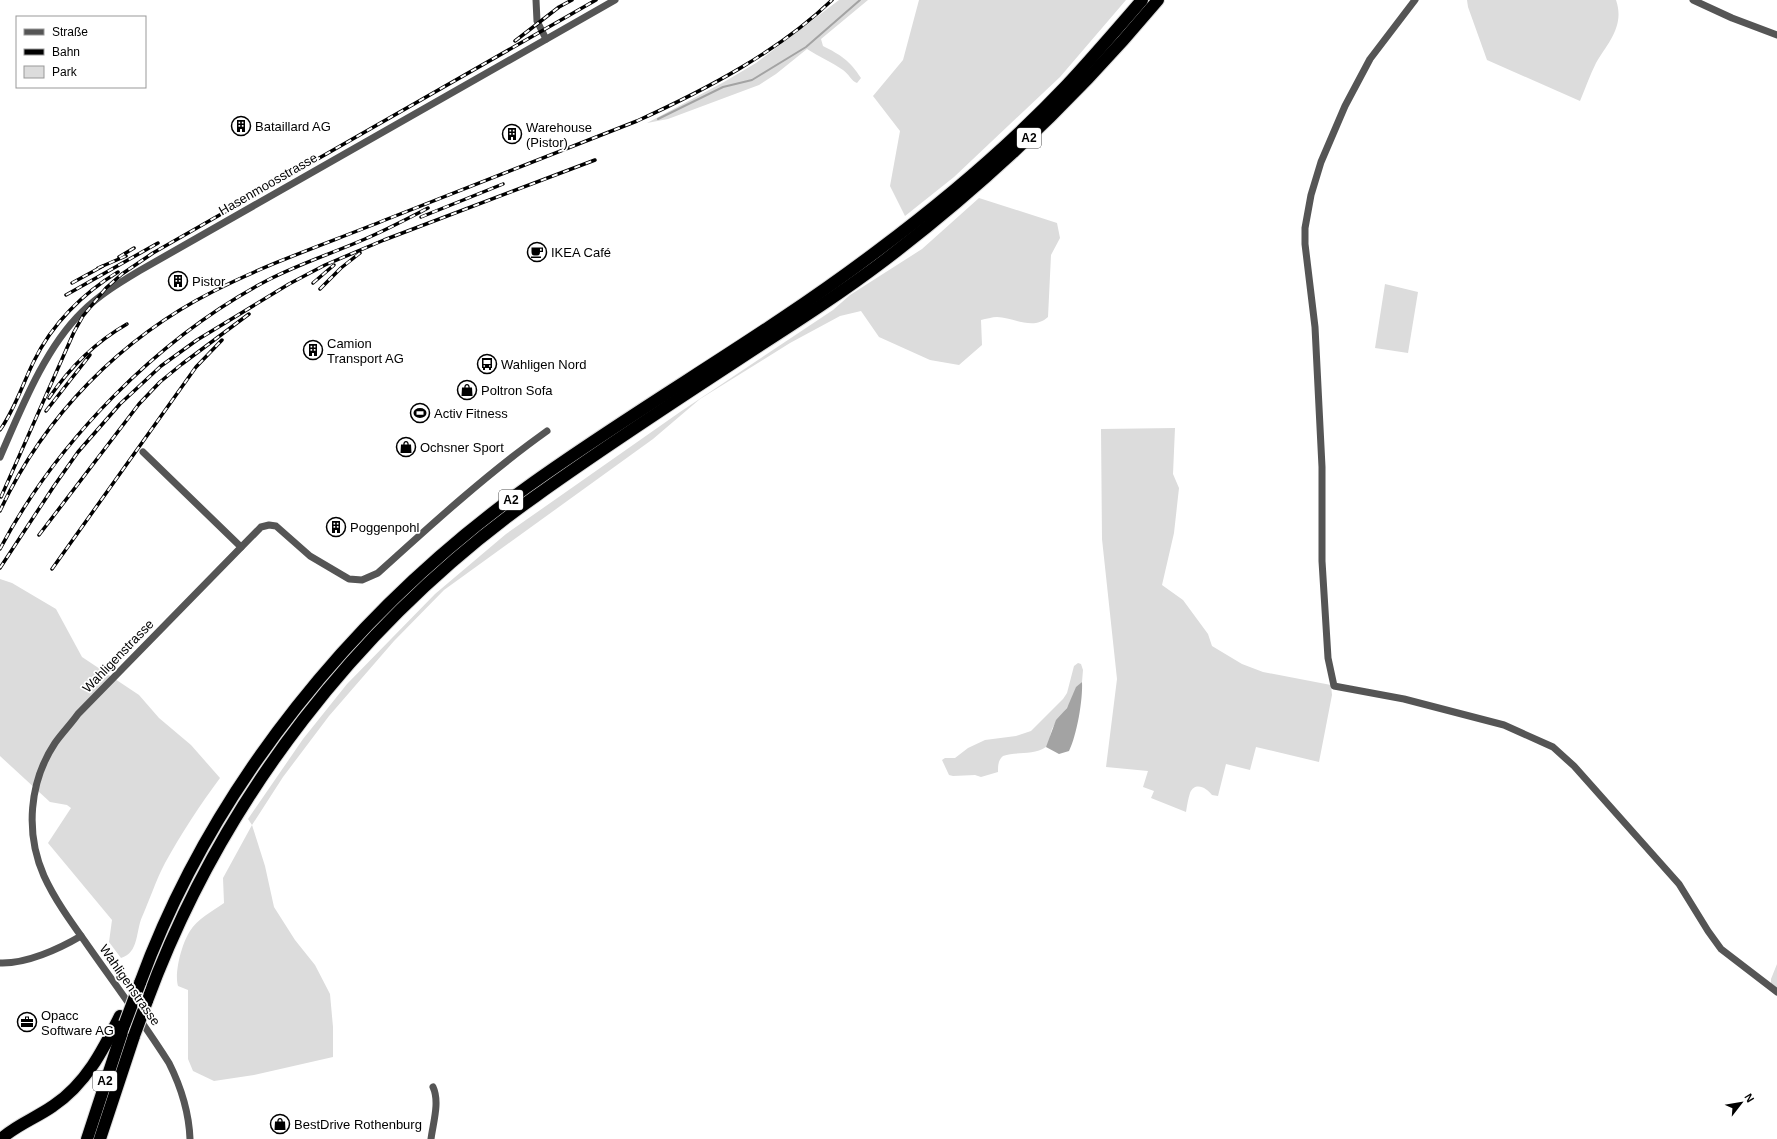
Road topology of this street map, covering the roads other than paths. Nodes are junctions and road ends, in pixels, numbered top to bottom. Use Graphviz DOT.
graph roads {
  1 [pos="536,0"];
  2 [pos="615,0"];
  3 [pos="1142,0"];
  4 [pos="1158,0"];
  5 [pos="1415,0"];
  6 [pos="1693,0"];
  7 [pos="1777,35"];
  8 [pos="546,39"];
  9 [pos="547,431"];
  10 [pos="143,452"];
  11 [pos="0,457"];
  12 [pos="240,547"];
  13 [pos="81,936"];
  14 [pos="0,963"];
  15 [pos="1777,992"];
  16 [pos="122,1020"];
  17 [pos="433,1087"];
  18 [pos="1,1139"];
  19 [pos="87,1139"];
  20 [pos="100,1139"];
  21 [pos="190,1139"];
  22 [pos="431,1139"];
  1 -- 8 [label="street"];
  2 -- 8 [label="street, Hasenmoosstrasse"];
  3 -- 16 [label="highway, A2, bridge"];
  4 -- 20 [label="highway, A2, bridge"];
  5 -- 15 [label="street"];
  6 -- 7 [label="street"];
  8 -- 11 [label="street, Hasenmoosstrasse"];
  9 -- 12 [label="street, Wahligenstrasse"];
  10 -- 12 [label="street"];
  12 -- 13 [label="street, Wahligenstrasse"];
  13 -- 14 [label="street"];
  13 -- 21 [label="street, Wahligenstrasse"];
  16 -- 18 [label="highway"];
  16 -- 19 [label="highway, A2"];
  17 -- 22 [label="street"];
}
